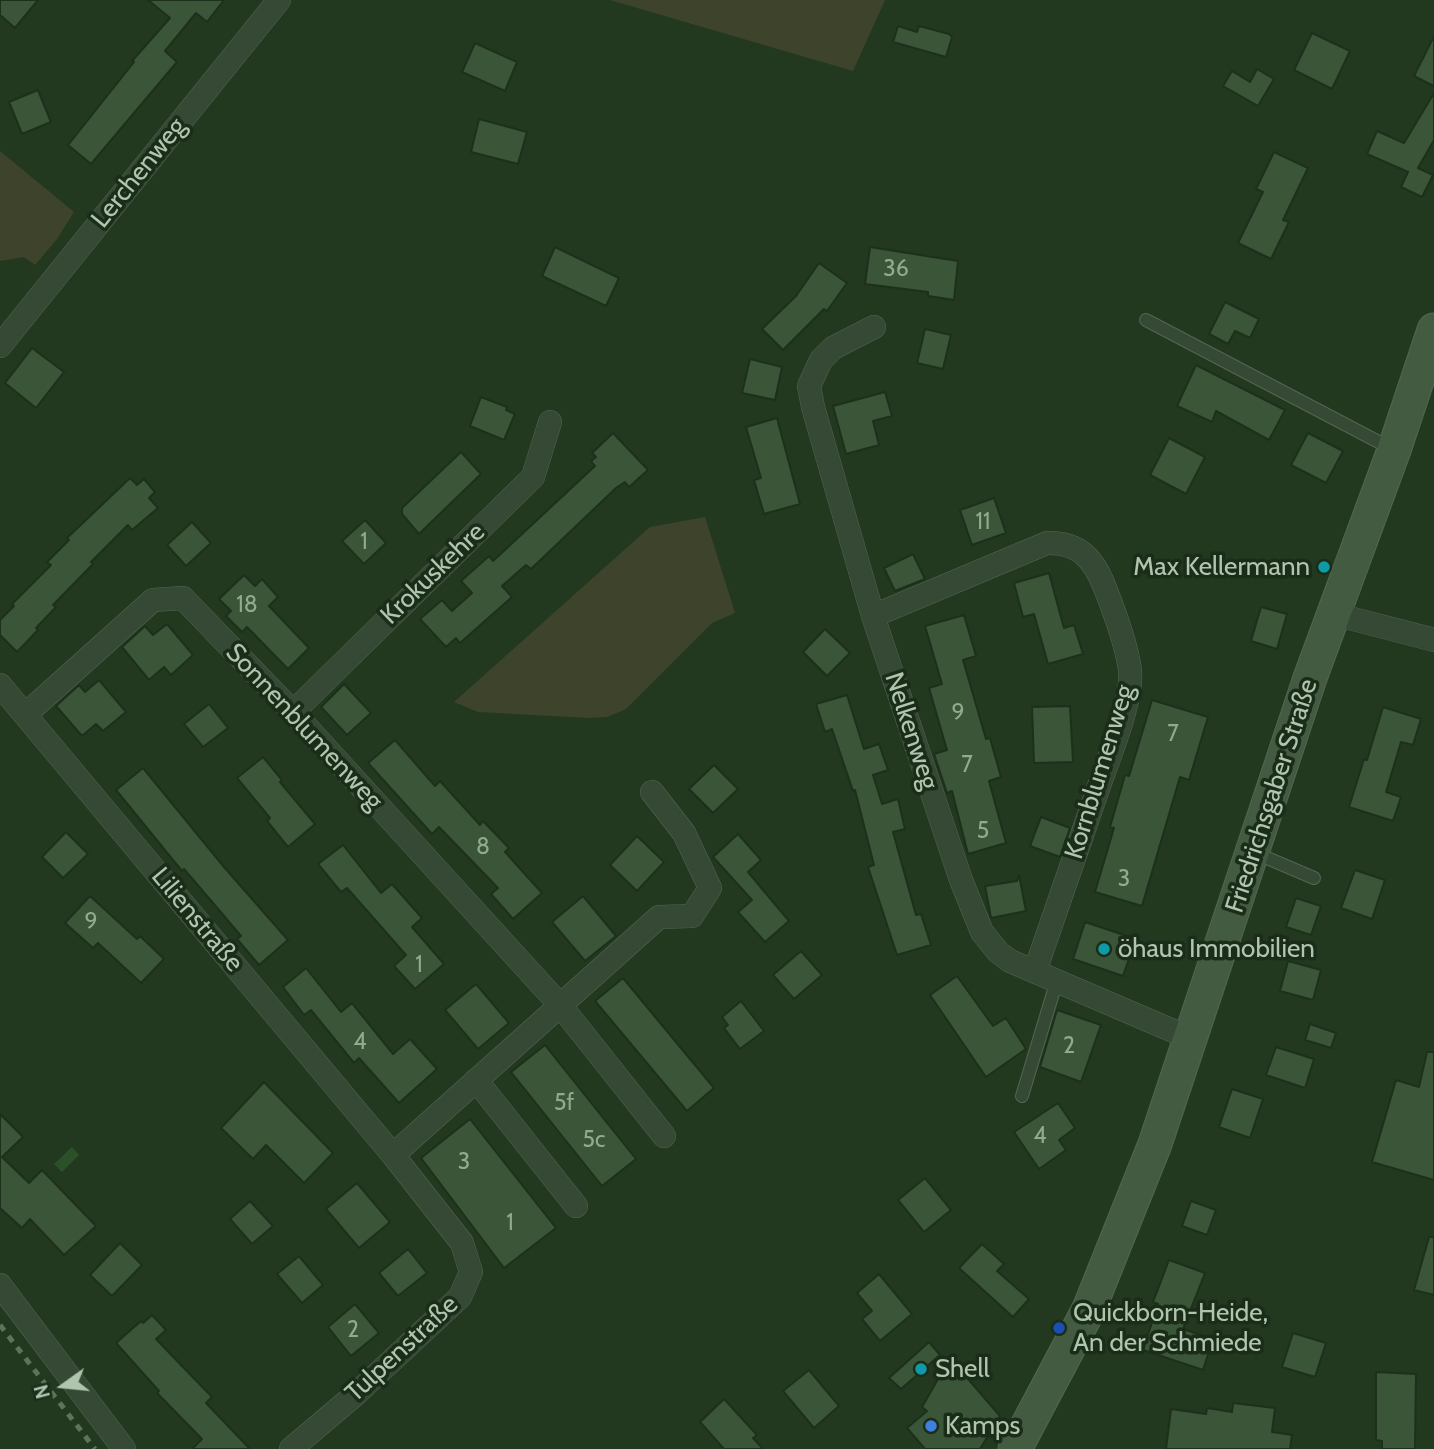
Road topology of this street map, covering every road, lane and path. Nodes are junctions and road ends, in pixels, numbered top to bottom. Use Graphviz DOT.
graph roads {
  1 [pos="279,0"];
  2 [pos="1146,320"];
  3 [pos="874,327"];
  4 [pos="1434,330"];
  5 [pos="0,346"];
  6 [pos="550,422"];
  7 [pos="1394,450"];
  8 [pos="1334,614"];
  9 [pos="873,616"];
  10 [pos="1434,640"];
  11 [pos="0,685"];
  12 [pos="293,712"];
  13 [pos="26,714"];
  14 [pos="652,792"];
  15 [pos="1253,851"];
  16 [pos="1314,878"];
  17 [pos="1035,971"];
  18 [pos="1057,980"];
  19 [pos="559,1006"];
  20 [pos="1192,1039"];
  21 [pos="476,1080"];
  22 [pos="1022,1096"];
  23 [pos="664,1136"];
  24 [pos="393,1155"];
  25 [pos="576,1206"];
  26 [pos="0,1286"];
  27 [pos="124,1449"];
  28 [pos="291,1449"];
  29 [pos="1015,1449"];
  1 -- 5 [label="street, Lerchenweg"];
  2 -- 7 [label="lane"];
  3 -- 9 [label="street, Nelkenweg"];
  4 -- 7 [label="main road, Friedrichsgaber Straße"];
  6 -- 12 [label="street, Krokuskehre"];
  7 -- 8 [label="main road, Friedrichsgaber Straße"];
  8 -- 10 [label="street"];
  8 -- 15 [label="main road, Friedrichsgaber Straße"];
  9 -- 17 [label="street, Nelkenweg"];
  9 -- 17 [label="street, Kornblumenweg"];
  11 -- 13 [label="street, Lilienstraße"];
  12 -- 13 [label="street, Sonnenblumenweg"];
  12 -- 19 [label="street, Sonnenblumenweg"];
  13 -- 24 [label="street, Lilienstraße"];
  14 -- 19 [label="street"];
  15 -- 16 [label="lane"];
  15 -- 20 [label="main road, Friedrichsgaber Straße"];
  17 -- 18 [label="street, Nelkenweg"];
  18 -- 20 [label="street, Nelkenweg"];
  18 -- 22 [label="lane"];
  19 -- 21 [label="street"];
  19 -- 23 [label="street"];
  20 -- 29 [label="main road, Friedrichsgaber Straße"];
  21 -- 24 [label="street"];
  21 -- 25 [label="street"];
  24 -- 28 [label="street, Tulpenstraße"];
  26 -- 27 [label="street"];
}
